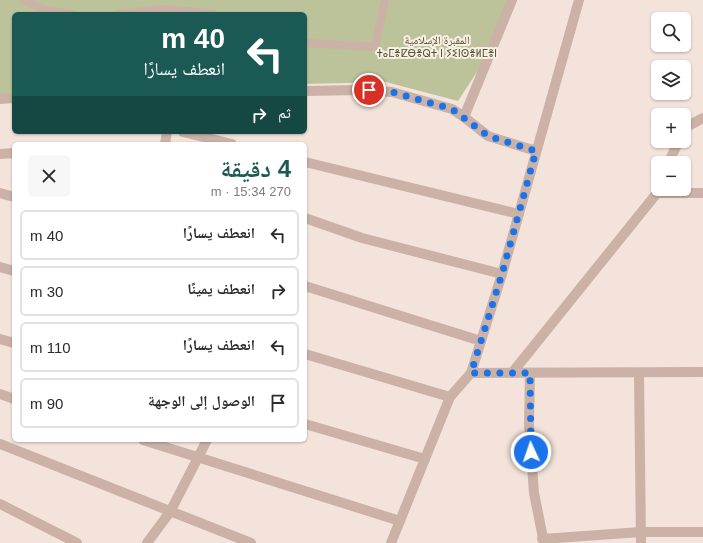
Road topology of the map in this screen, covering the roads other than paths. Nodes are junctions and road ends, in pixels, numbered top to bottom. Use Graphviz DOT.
graph roads {
  1 [pos="24,0"];
  2 [pos="385,0"];
  3 [pos="512,0"];
  4 [pos="579,0"];
  5 [pos="60,12"];
  6 [pos="137,12"];
  7 [pos="195,12"];
  8 [pos="307,43"];
  9 [pos="307,91"];
  10 [pos="12,98"];
  11 [pos="0,99"];
  12 [pos="464,117"];
  13 [pos="703,118"];
  14 [pos="691,124"];
  15 [pos="191,134"];
  16 [pos="224,142"];
  17 [pos="536,151"];
  18 [pos="12,153"];
  19 [pos="0,154"];
  20 [pos="307,162"];
  21 [pos="691,192"];
  22 [pos="0,193"];
  23 [pos="703,193"];
  24 [pos="12,196"];
  25 [pos="654,196"];
  26 [pos="519,214"];
  27 [pos="307,219"];
  28 [pos="0,267"];
  29 [pos="12,270"];
  30 [pos="502,274"];
  31 [pos="307,287"];
  32 [pos="0,339"];
  33 [pos="12,342"];
  34 [pos="481,342"];
  35 [pos="307,355"];
  36 [pos="639,372"];
  37 [pos="703,372"];
  38 [pos="471,373"];
  39 [pos="512,373"];
  40 [pos="530,373"];
  41 [pos="0,394"];
  42 [pos="450,397"];
  43 [pos="12,398"];
  44 [pos="307,425"];
  45 [pos="149,442"];
  46 [pos="206,442"];
  47 [pos="0,444"];
  48 [pos="199,458"];
  49 [pos="425,459"];
  50 [pos="0,504"];
  51 [pos="170,512"];
  52 [pos="400,521"];
  53 [pos="641,532"];
  54 [pos="703,532"];
  55 [pos="544,541"];
  56 [pos="77,543"];
  57 [pos="146,543"];
  58 [pos="251,543"];
  59 [pos="391,543"];
  60 [pos="641,543"];
  1 -- 5 [label="lane"];
  2 -- 8 [label="lane"];
  3 -- 12 [label="street"];
  4 -- 17 [label="street"];
  6 -- 7 [label="lane"];
  9 -- 12 [label="street"];
  10 -- 11 [label="street"];
  12 -- 17 [label="street"];
  13 -- 14 [label="street"];
  15 -- 16 [label="street"];
  17 -- 26 [label="street"];
  18 -- 19 [label="street"];
  20 -- 26 [label="street"];
  21 -- 23 [label="street"];
  22 -- 24 [label="street"];
  25 -- 39 [label="street"];
  26 -- 30 [label="street"];
  27 -- 30 [label="street"];
  28 -- 29 [label="street"];
  30 -- 34 [label="street"];
  31 -- 34 [label="street"];
  32 -- 33 [label="street"];
  34 -- 38 [label="street"];
  35 -- 42 [label="street"];
  36 -- 37 [label="street"];
  36 -- 40 [label="street"];
  36 -- 53 [label="street"];
  38 -- 39 [label="street"];
  38 -- 42 [label="street"];
  39 -- 40 [label="street"];
  40 -- 55 [label="street"];
  41 -- 43 [label="street"];
  42 -- 49 [label="street"];
  44 -- 49 [label="street"];
  45 -- 48 [label="street"];
  46 -- 48 [label="street"];
  47 -- 51 [label="street"];
  48 -- 51 [label="street"];
  48 -- 52 [label="street"];
  49 -- 52 [label="street"];
  50 -- 56 [label="street"];
  51 -- 57 [label="street"];
  51 -- 58 [label="street"];
  52 -- 59 [label="street"];
  53 -- 54 [label="street"];
  53 -- 55 [label="street"];
  53 -- 60 [label="street"];
}
